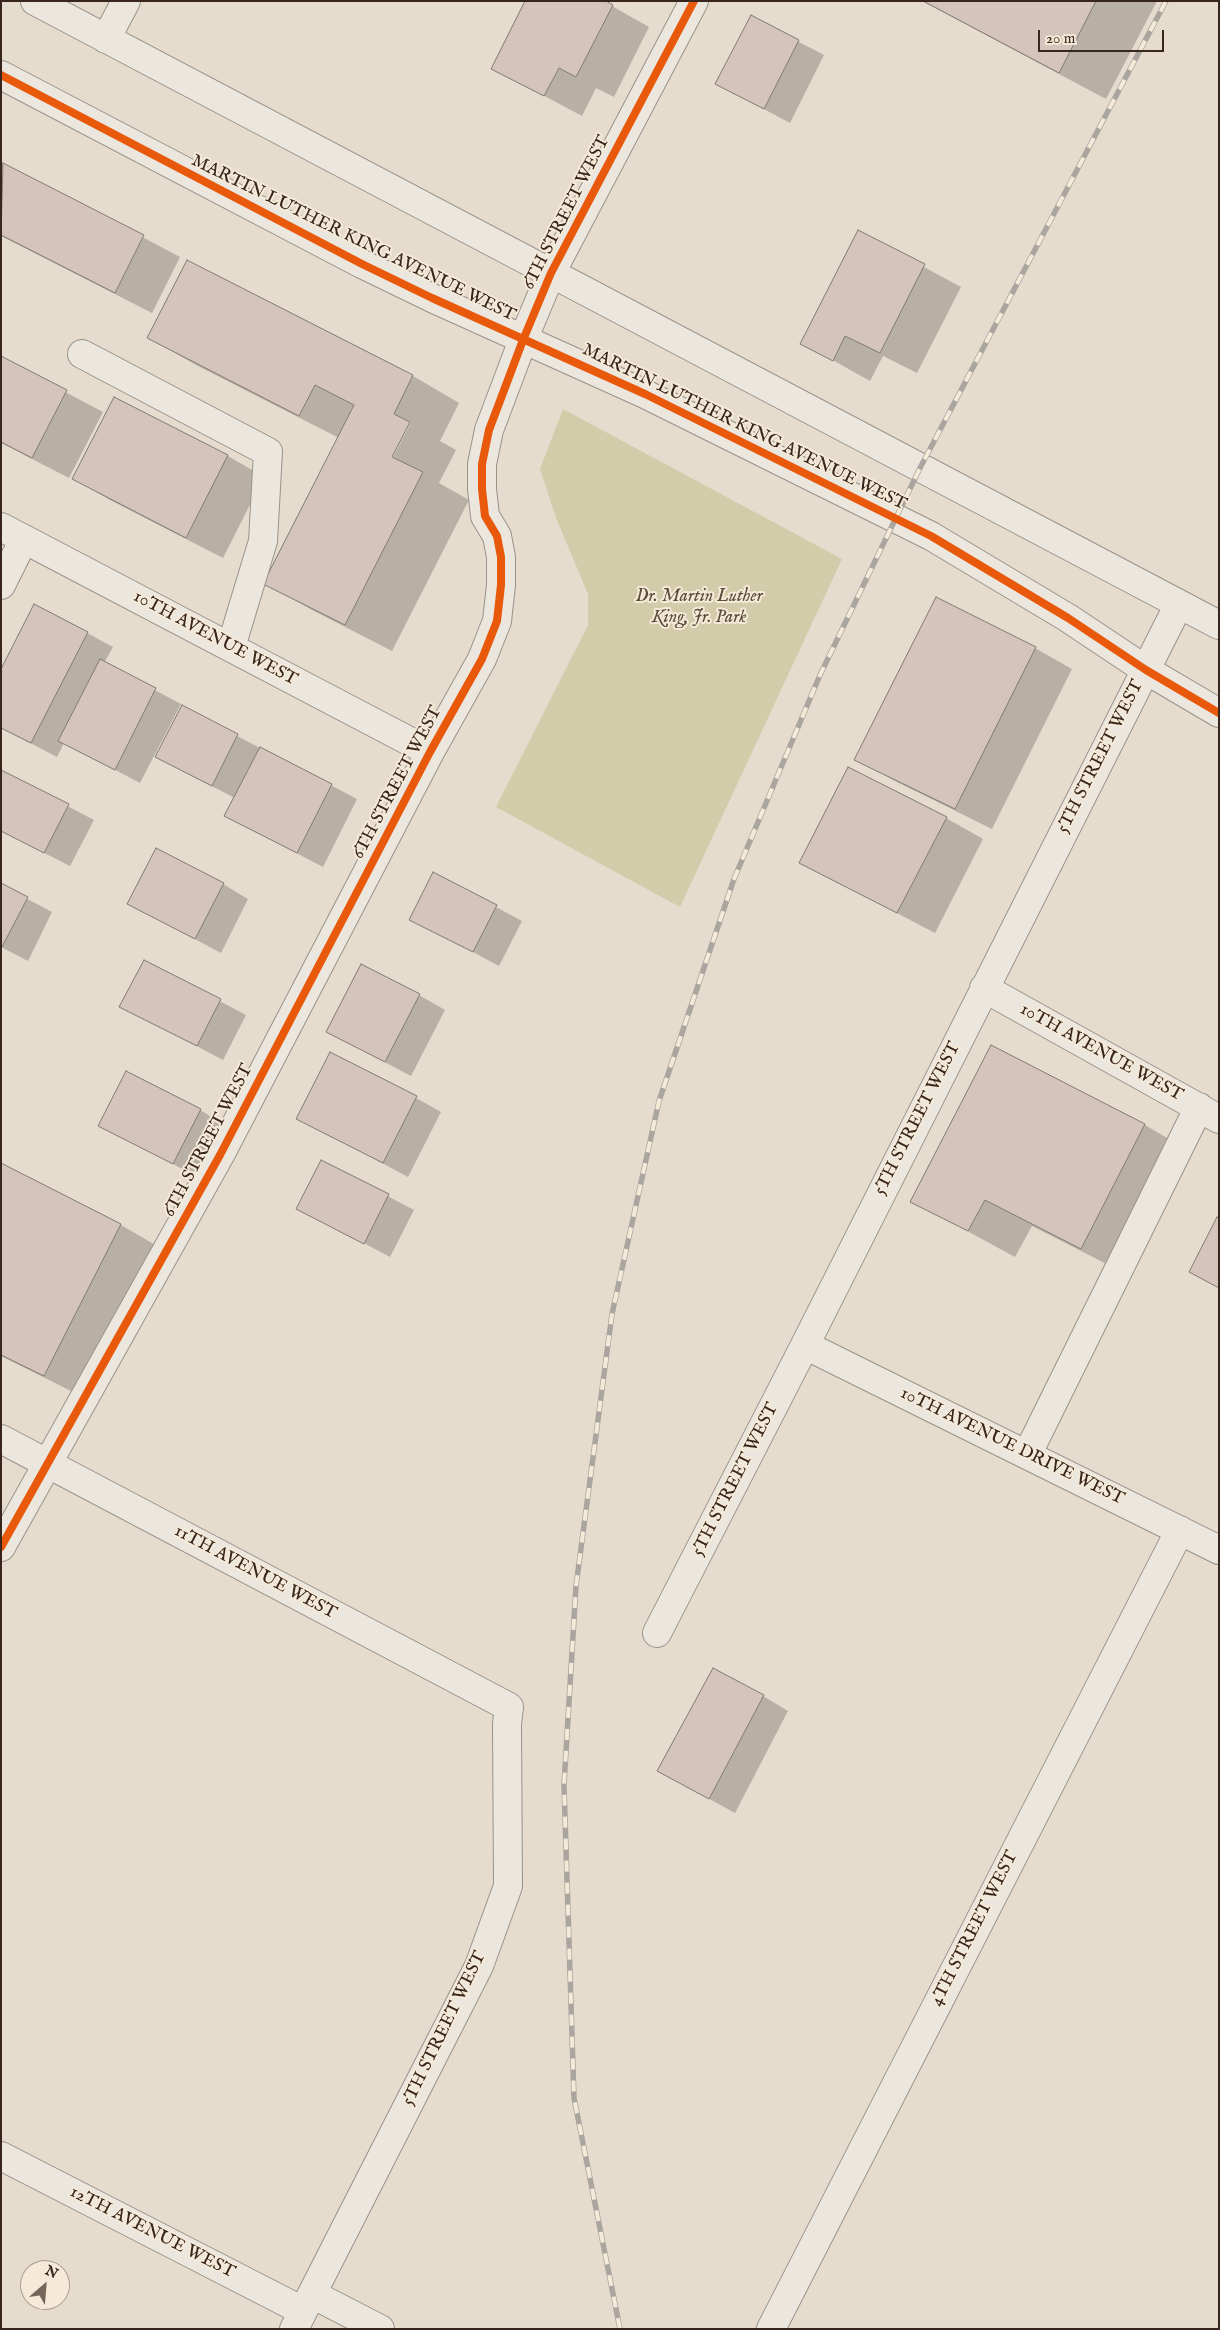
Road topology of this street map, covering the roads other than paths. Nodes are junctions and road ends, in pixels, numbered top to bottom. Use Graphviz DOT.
graph roads {
  1 [pos="35,1"];
  2 [pos="126,1"];
  3 [pos="694,1"];
  4 [pos="106,39"];
  5 [pos="1,75"];
  6 [pos="551,273"];
  7 [pos="523,340"];
  8 [pos="82,354"];
  9 [pos="13,533"];
  10 [pos="1,585"];
  11 [pos="1179,604"];
  12 [pos="1219,625"];
  13 [pos="231,648"];
  14 [pos="1146,670"];
  15 [pos="1219,713"];
  16 [pos="430,752"];
  17 [pos="984,988"];
  18 [pos="1209,1113"];
  19 [pos="805,1345"];
  20 [pos="1,1439"];
  21 [pos="1027,1455"];
  22 [pos="47,1463"];
  23 [pos="1180,1530"];
  24 [pos="1,1547"];
  25 [pos="1219,1550"];
  26 [pos="657,1633"];
  27 [pos="509,1707"];
  28 [pos="1,2156"];
  29 [pos="303,2311"];
  30 [pos="380,2329"];
  31 [pos="771,2329"];
  1 -- 4 [label="street"];
  2 -- 4 [label="street"];
  3 -- 6 [label="street, 6TH STREET WEST"];
  4 -- 6 [label="street"];
  5 -- 7 [label="street, MARTIN LUTHER KING AVENUE WEST"];
  6 -- 7 [label="street, 6TH STREET WEST"];
  6 -- 11 [label="street"];
  7 -- 14 [label="street, MARTIN LUTHER KING AVENUE WEST"];
  7 -- 16 [label="street, 6TH STREET WEST"];
  8 -- 13 [label="street"];
  9 -- 10 [label="street"];
  9 -- 13 [label="street, 10TH AVENUE WEST"];
  11 -- 12 [label="street"];
  11 -- 14 [label="street, 5TH STREET WEST"];
  13 -- 16 [label="street, 10TH AVENUE WEST"];
  14 -- 15 [label="street, MARTIN LUTHER KING AVENUE WEST"];
  14 -- 17 [label="street, 5TH STREET WEST"];
  16 -- 22 [label="street, 6TH STREET WEST"];
  17 -- 18 [label="street, 10TH AVENUE WEST"];
  17 -- 19 [label="street, 5TH STREET WEST"];
  18 -- 21 [label="street"];
  19 -- 21 [label="street, 10TH AVENUE DRIVE WEST"];
  19 -- 26 [label="street, 5TH STREET WEST"];
  20 -- 22 [label="street, 11TH AVENUE WEST"];
  21 -- 23 [label="street, 10TH AVENUE DRIVE WEST"];
  22 -- 24 [label="street, 6TH STREET WEST"];
  22 -- 27 [label="street, 11TH AVENUE WEST"];
  23 -- 25 [label="street, 10TH AVENUE DRIVE WEST"];
  23 -- 31 [label="street, 4TH STREET WEST"];
  27 -- 29 [label="street, 5TH STREET WEST"];
  28 -- 29 [label="street, 12TH AVENUE WEST"];
  29 -- 30 [label="street, 12TH AVENUE WEST"];
}
